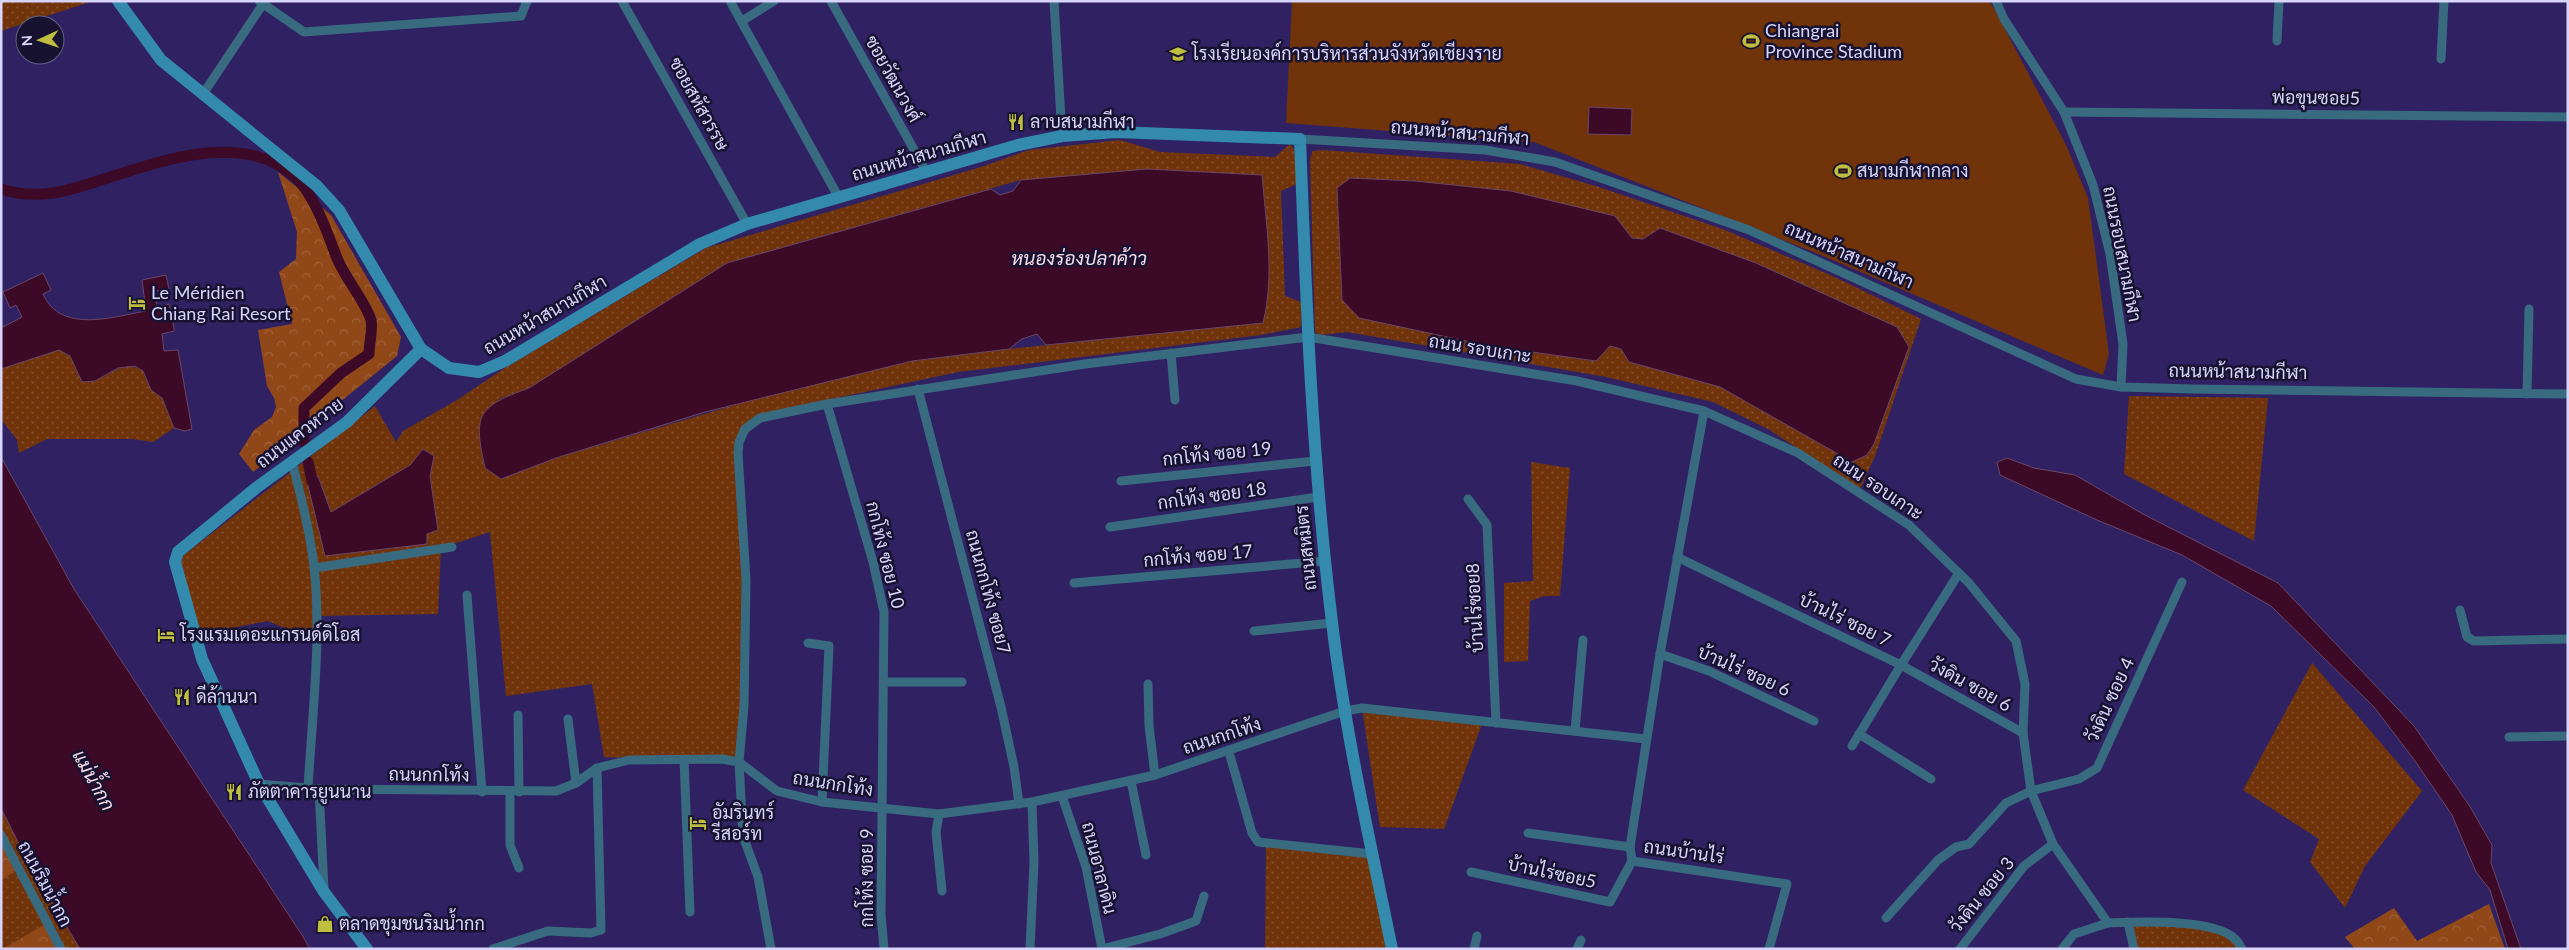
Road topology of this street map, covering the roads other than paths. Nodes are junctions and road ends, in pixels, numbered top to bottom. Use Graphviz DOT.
graph roads {
  1 [pos="118,1"];
  2 [pos="526,1"];
  3 [pos="622,1"];
  4 [pos="730,1"];
  5 [pos="774,1"];
  6 [pos="831,1"];
  7 [pos="1054,1"];
  8 [pos="1996,1"];
  9 [pos="2279,1"];
  10 [pos="2444,1"];
  11 [pos="262,2"];
  12 [pos="742,21"];
  13 [pos="2277,41"];
  14 [pos="2441,59"];
  15 [pos="203,94"];
  16 [pos="2064,112"];
  17 [pos="2568,117"];
  18 [pos="1062,136"];
  19 [pos="1300,139"];
  20 [pos="927,173"];
  21 [pos="839,198"];
  22 [pos="747,224"];
  23 [pos="2529,309"];
  24 [pos="1308,338"];
  25 [pos="421,349"];
  26 [pos="1172,353"];
  27 [pos="2121,387"];
  28 [pos="918,389"];
  29 [pos="2528,394"];
  30 [pos="2568,394"];
  31 [pos="1175,400"];
  32 [pos="827,404"];
  33 [pos="1704,411"];
  34 [pos="1315,460"];
  35 [pos="292,462"];
  36 [pos="1121,481"];
  37 [pos="1318,497"];
  38 [pos="1468,499"];
  39 [pos="1110,527"];
  40 [pos="452,547"];
  41 [pos="1677,556"];
  42 [pos="1325,561"];
  43 [pos="314,568"];
  44 [pos="1959,573"];
  45 [pos="2182,582"];
  46 [pos="1074,583"];
  47 [pos="467,595"];
  48 [pos="2460,610"];
  49 [pos="1332,623"];
  50 [pos="1254,631"];
  51 [pos="2568,639"];
  52 [pos="1583,640"];
  53 [pos="808,643"];
  54 [pos="1660,654"];
  55 [pos="1901,665"];
  56 [pos="884,682"];
  57 [pos="962,682"];
  58 [pos="1148,684"];
  59 [pos="1345,711"];
  60 [pos="518,715"];
  61 [pos="568,719"];
  62 [pos="1814,721"];
  63 [pos="1496,723"];
  64 [pos="1575,731"];
  65 [pos="2022,732"];
  66 [pos="1859,734"];
  67 [pos="2509,736"];
  68 [pos="2568,736"];
  69 [pos="1646,739"];
  70 [pos="1852,746"];
  71 [pos="1229,752"];
  72 [pos="684,759"];
  73 [pos="739,762"];
  74 [pos="597,768"];
  75 [pos="1155,775"];
  76 [pos="1932,779"];
  77 [pos="1131,781"];
  78 [pos="576,783"];
  79 [pos="259,784"];
  80 [pos="308,788"];
  81 [pos="319,789"];
  82 [pos="2032,791"];
  83 [pos="482,792"];
  84 [pos="515,792"];
  85 [pos="1062,796"];
  86 [pos="822,802"];
  87 [pos="1032,802"];
  88 [pos="1019,804"];
  89 [pos="884,808"];
  90 [pos="939,814"];
  91 [pos="1528,833"];
  92 [pos="1,835"];
  93 [pos="2053,844"];
  94 [pos="1630,847"];
  95 [pos="1372,854"];
  96 [pos="1146,855"];
  97 [pos="1632,861"];
  98 [pos="519,868"];
  99 [pos="1470,872"];
  100 [pos="942,890"];
  101 [pos="324,892"];
  102 [pos="1204,896"];
  103 [pos="690,912"];
  104 [pos="1886,918"];
  105 [pos="2128,922"];
  106 [pos="2108,923"];
  107 [pos="1477,936"];
  108 [pos="61,949"];
  109 [pos="367,949"];
  110 [pos="493,949"];
  111 [pos="771,949"];
  112 [pos="884,949"];
  113 [pos="1030,949"];
  114 [pos="1102,949"];
  115 [pos="1392,949"];
  116 [pos="1474,949"];
  117 [pos="1768,949"];
  118 [pos="1960,949"];
  119 [pos="2062,949"];
  120 [pos="2134,949"];
  121 [pos="2242,949"];
  1 -- 15 [label="street"];
  2 -- 11 [label="street"];
  3 -- 22 [label="street, ซอยสหัสวรรษ"];
  4 -- 12 [label="street"];
  5 -- 12 [label="street"];
  6 -- 20 [label="street, ซอยวัฒนวงศ์"];
  7 -- 18 [label="street"];
  8 -- 16 [label="street, ถนนรอบสนามกีฬา"];
  9 -- 13 [label="street"];
  10 -- 14 [label="street"];
  11 -- 15 [label="street"];
  12 -- 21 [label="street"];
  15 -- 25 [label="street"];
  16 -- 17 [label="street, พ่อขุนซอย5"];
  16 -- 27 [label="street, ถนนรอบสนามกีฬา"];
  18 -- 19 [label="street, ถนนหน้าสนามกีฬา"];
  18 -- 20 [label="street, ถนนหน้าสนามกีฬา"];
  19 -- 24 [label="street, ถนนสหมิตร"];
  19 -- 27 [label="street, ถนนหน้าสนามกีฬา"];
  20 -- 21 [label="street, ถนนหน้าสนามกีฬา"];
  21 -- 22 [label="street, ถนนหน้าสนามกีฬา"];
  22 -- 25 [label="street, ถนนหน้าสนามกีฬา"];
  23 -- 29 [label="street"];
  24 -- 26 [label="street, ถนน รอบเกาะ"];
  24 -- 33 [label="street, ถนน รอบเกาะ"];
  24 -- 34 [label="street, ถนนสหมิตร"];
  25 -- 35 [label="street, ถนนแควหวาย"];
  26 -- 28 [label="street, ถนน รอบเกาะ"];
  26 -- 31 [label="street"];
  27 -- 29 [label="street, ถนนหน้าสนามกีฬา"];
  28 -- 32 [label="street, ถนน รอบเกาะ"];
  28 -- 88 [label="street, ถนนกกโท้ง ซอย7"];
  29 -- 30 [label="street, ถนนหน้าสนามกีฬา"];
  32 -- 56 [label="street, กกโท้ง ซอย 10"];
  32 -- 73 [label="street, ถนน รอบเกาะ"];
  33 -- 41 [label="street, ถนนบ้านไร่"];
  33 -- 44 [label="street, ถนน รอบเกาะ"];
  34 -- 36 [label="street, กกโท้ง ซอย 19"];
  34 -- 37 [label="street, ถนนสหมิตร"];
  35 -- 43 [label="street"];
  35 -- 79 [label="street, ถนนแควหวาย"];
  37 -- 39 [label="street, กกโท้ง ซอย 18"];
  37 -- 42 [label="street, ถนนสหมิตร"];
  38 -- 63 [label="street, บ้านไร่ซอย8"];
  40 -- 43 [label="street"];
  41 -- 54 [label="street, ถนนบ้านไร่"];
  41 -- 55 [label="street, บ้านไร่ ซอย 7"];
  42 -- 46 [label="street, กกโท้ง ซอย 17"];
  42 -- 49 [label="street, ถนนสหมิตร"];
  43 -- 80 [label="street"];
  44 -- 55 [label="street, บ้านไร่ ซอย 7"];
  44 -- 65 [label="street, ถนน รอบเกาะ"];
  45 -- 82 [label="street, วังดิน ซอย 4"];
  47 -- 83 [label="street"];
  48 -- 51 [label="street"];
  49 -- 50 [label="street"];
  49 -- 59 [label="street, ถนนสหมิตร"];
  52 -- 64 [label="street"];
  53 -- 86 [label="street"];
  54 -- 62 [label="street, บ้านไร่ ซอย 6"];
  54 -- 69 [label="street, ถนนบ้านไร่"];
  55 -- 65 [label="street, วังดิน ซอย 6"];
  55 -- 66 [label="street"];
  56 -- 57 [label="street"];
  56 -- 89 [label="street, กกโท้ง ซอย 10"];
  58 -- 75 [label="street"];
  59 -- 63 [label="street"];
  59 -- 71 [label="street, ถนนกกโท้ง"];
  59 -- 95 [label="street, ถนนสหมิตร"];
  60 -- 84 [label="street"];
  61 -- 78 [label="street"];
  63 -- 64 [label="street"];
  64 -- 69 [label="street"];
  65 -- 82 [label="street, ถนน รอบเกาะ"];
  66 -- 70 [label="street"];
  66 -- 76 [label="street"];
  67 -- 68 [label="street"];
  69 -- 94 [label="street, ถนนบ้านไร่"];
  71 -- 75 [label="street, ถนนกกโท้ง"];
  71 -- 95 [label="street"];
  72 -- 73 [label="street, ถนนกกโท้ง"];
  72 -- 74 [label="street, ถนนกกโท้ง"];
  72 -- 103 [label="street"];
  73 -- 86 [label="street, ถนนกกโท้ง"];
  73 -- 111 [label="street, ถนน รอบเกาะ"];
  74 -- 78 [label="street, ถนนกกโท้ง"];
  74 -- 110 [label="street"];
  75 -- 77 [label="street, ถนนกกโท้ง"];
  77 -- 85 [label="street, ถนนกกโท้ง"];
  77 -- 96 [label="street"];
  78 -- 84 [label="street, ถนนกกโท้ง"];
  79 -- 80 [label="street, ถนนกกโท้ง"];
  79 -- 101 [label="street, ถนนแควหวาย"];
  80 -- 81 [label="street, ถนนกกโท้ง"];
  81 -- 83 [label="street, ถนนกกโท้ง"];
  81 -- 101 [label="street"];
  82 -- 93 [label="street, ถนน รอบเกาะ"];
  82 -- 104 [label="street, วังดิน ซอย 4"];
  83 -- 84 [label="street, ถนนกกโท้ง"];
  84 -- 98 [label="street"];
  85 -- 87 [label="street, ถนนกกโท้ง"];
  85 -- 114 [label="street, ถนนอาลาดิน"];
  86 -- 89 [label="street, ถนนกกโท้ง"];
  87 -- 88 [label="street, ถนนกกโท้ง"];
  87 -- 113 [label="street"];
  88 -- 90 [label="street, ถนนกกโท้ง"];
  89 -- 90 [label="street, ถนนกกโท้ง"];
  89 -- 112 [label="street, กกโท้ง ซอย 9"];
  90 -- 100 [label="street"];
  91 -- 94 [label="street"];
  92 -- 108 [label="street, ถนนริมน้ำกก"];
  93 -- 106 [label="street, ถนน รอบเกาะ"];
  93 -- 118 [label="street, วังดิน ซอย 3"];
  94 -- 97 [label="street, ถนนบ้านไร่"];
  95 -- 115 [label="street, ถนนสหมิตร"];
  97 -- 99 [label="street, บ้านไร่ซอย5"];
  97 -- 117 [label="street, ถนนบ้านไร่"];
  101 -- 109 [label="street, ถนนแควหวาย"];
  102 -- 114 [label="street"];
  105 -- 106 [label="street"];
  105 -- 120 [label="street"];
  105 -- 121 [label="street"];
  106 -- 119 [label="street"];
  107 -- 116 [label="street"];
}
